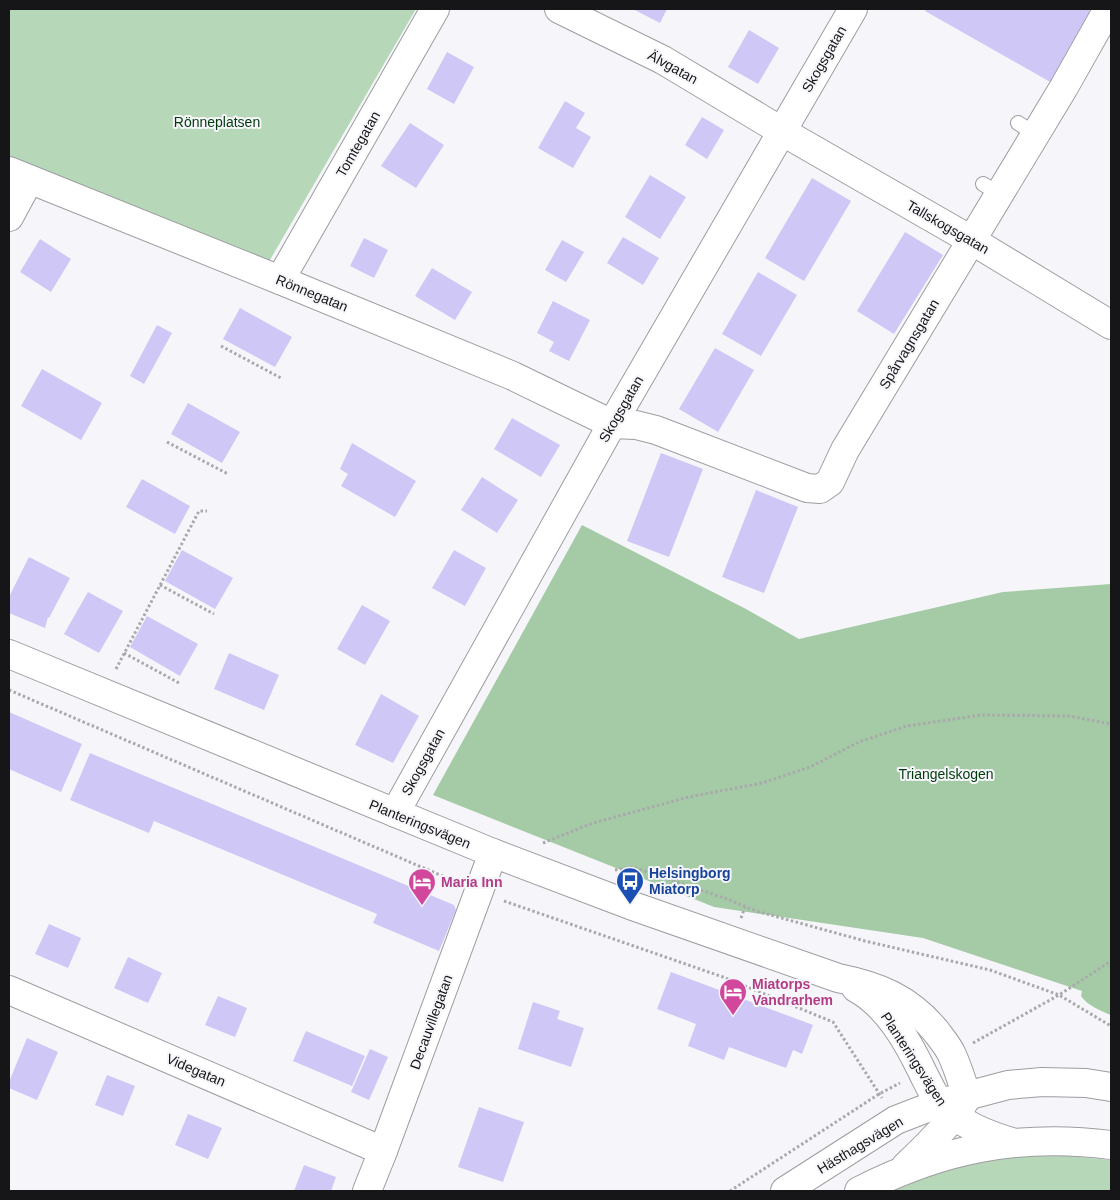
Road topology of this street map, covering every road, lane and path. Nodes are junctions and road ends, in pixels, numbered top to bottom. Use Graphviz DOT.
graph roads {
  1 [pos="435,9"];
  2 [pos="559,9"];
  3 [pos="853,9"];
  4 [pos="1108,9"];
  5 [pos="783,132"];
  6 [pos="19,175"];
  7 [pos="9,217"];
  8 [pos="971,240"];
  9 [pos="280,280"];
  10 [pos="1111,325"];
  11 [pos="221,346"];
  12 [pos="282,378"];
  13 [pos="612,424"];
  14 [pos="167,442"];
  15 [pos="228,474"];
  16 [pos="207,511"];
  17 [pos="160,585"];
  18 [pos="214,614"];
  19 [pos="124,653"];
  20 [pos="9,654"];
  21 [pos="113,674"];
  22 [pos="180,682"];
  23 [pos="1111,724"];
  24 [pos="394,813"];
  25 [pos="546,848"];
  26 [pos="492,853"];
  27 [pos="611,870"];
  28 [pos="1111,961"];
  29 [pos="838,978"];
  30 [pos="9,990"];
  31 [pos="1059,995"];
  32 [pos="1111,1024"];
  33 [pos="952,1055"];
  34 [pos="922,1072"];
  35 [pos="1111,1087"];
  36 [pos="953,1105"];
  37 [pos="1015,1143"];
  38 [pos="1111,1145"];
  39 [pos="384,1151"];
  40 [pos="900,1172"];
  41 [pos="367,1191"];
  42 [pos="730,1191"];
  43 [pos="785,1191"];
  44 [pos="859,1191"];
  1 -- 9 [label="street, Tomtegatan"];
  2 -- 5 [label="street, Älvgatan"];
  3 -- 5 [label="street, Skogsgatan"];
  4 -- 8 [label="street, Spårvagnsgatan"];
  5 -- 8 [label="street, Tallskogsgatan"];
  5 -- 13 [label="street, Skogsgatan"];
  6 -- 7 [label="street"];
  6 -- 9 [label="street, Rönnegatan"];
  8 -- 10 [label="street, Tallskogsgatan"];
  8 -- 13 [label="street, Spårvagnsgatan"];
  9 -- 13 [label="street, Rönnegatan"];
  11 -- 12 [label="path"];
  13 -- 24 [label="street, Skogsgatan"];
  14 -- 15 [label="path"];
  16 -- 17 [label="path"];
  17 -- 18 [label="path"];
  17 -- 19 [label="path"];
  19 -- 21 [label="path"];
  19 -- 22 [label="path"];
  20 -- 24 [label="street, Planteringsvägen"];
  23 -- 25 [label="path"];
  24 -- 26 [label="street, Planteringsvägen"];
  26 -- 29 [label="street, Planteringsvägen"];
  26 -- 39 [label="street, Decauvillegatan"];
  27 -- 31 [label="path"];
  28 -- 31 [label="path"];
  29 -- 33 [label="street, Planteringsvägen"];
  29 -- 34 [label="street, Planteringsvägen"];
  30 -- 39 [label="street, Videgatan"];
  31 -- 32 [label="path"];
  31 -- 33 [label="path"];
  33 -- 36 [label="street, Planteringsvägen"];
  34 -- 36 [label="street, Planteringsvägen"];
  34 -- 42 [label="path"];
  35 -- 36 [label="street, Planteringsvägen"];
  36 -- 37 [label="street, Planteringsvägen"];
  36 -- 40 [label="street"];
  36 -- 43 [label="street, Hästhagsvägen"];
  37 -- 38 [label="street, Planteringsvägen"];
  37 -- 40 [label="street"];
  39 -- 41 [label="street, Decauvillegatan"];
  40 -- 44 [label="street"];
}
